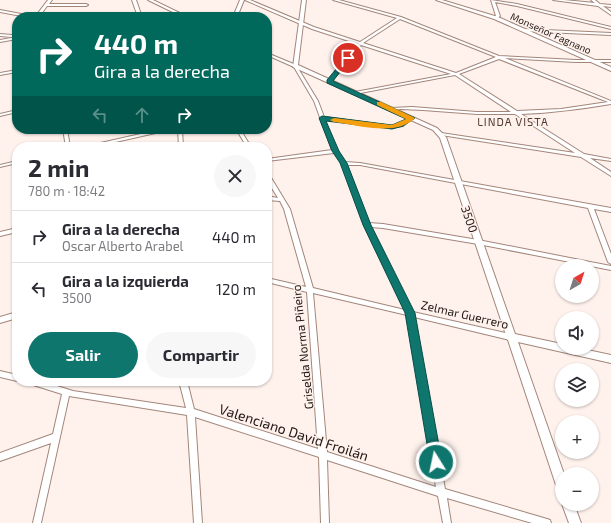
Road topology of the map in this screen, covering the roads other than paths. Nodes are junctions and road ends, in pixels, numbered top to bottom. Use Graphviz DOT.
graph roads {
  1 [pos="50,0"];
  2 [pos="134,0"];
  3 [pos="151,0"];
  4 [pos="242,0"];
  5 [pos="246,0"];
  6 [pos="304,0"];
  7 [pos="335,0"];
  8 [pos="442,0"];
  9 [pos="493,0"];
  10 [pos="555,0"];
  11 [pos="593,0"];
  12 [pos="46,5"];
  13 [pos="86,5"];
  14 [pos="599,5"];
  15 [pos="611,6"];
  16 [pos="1,12"];
  17 [pos="40,12"];
  18 [pos="138,12"];
  19 [pos="175,12"];
  20 [pos="237,12"];
  21 [pos="12,14"];
  22 [pos="611,14"];
  23 [pos="400,18"];
  24 [pos="496,18"];
  25 [pos="300,23"];
  26 [pos="611,28"];
  27 [pos="523,30"];
  28 [pos="611,34"];
  29 [pos="0,35"];
  30 [pos="12,36"];
  31 [pos="12,38"];
  32 [pos="0,41"];
  33 [pos="360,43"];
  34 [pos="272,56"];
  35 [pos="500,57"];
  36 [pos="593,61"];
  37 [pos="611,61"];
  38 [pos="295,66"];
  39 [pos="611,69"];
  40 [pos="12,72"];
  41 [pos="0,74"];
  42 [pos="456,74"];
  43 [pos="329,82"];
  44 [pos="355,93"];
  45 [pos="611,103"];
  46 [pos="391,109"];
  47 [pos="12,112"];
  48 [pos="518,113"];
  49 [pos="0,115"];
  50 [pos="322,118"];
  51 [pos="411,118"];
  52 [pos="146,134"];
  53 [pos="441,134"];
  54 [pos="110,142"];
  55 [pos="335,151"];
  56 [pos="582,156"];
  57 [pos="272,159"];
  58 [pos="611,160"];
  59 [pos="12,163"];
  60 [pos="344,163"];
  61 [pos="0,166"];
  62 [pos="611,174"];
  63 [pos="458,182"];
  64 [pos="272,184"];
  65 [pos="272,199"];
  66 [pos="282,200"];
  67 [pos="590,206"];
  68 [pos="611,210"];
  69 [pos="367,225"];
  70 [pos="12,231"];
  71 [pos="0,234"];
  72 [pos="478,242"];
  73 [pos="611,262"];
  74 [pos="611,268"];
  75 [pos="272,281"];
  76 [pos="310,290"];
  77 [pos="410,313"];
  78 [pos="12,316"];
  79 [pos="0,320"];
  80 [pos="510,336"];
  81 [pos="611,359"];
  82 [pos="0,374"];
  83 [pos="12,377"];
  84 [pos="55,386"];
  85 [pos="184,386"];
  86 [pos="66,392"];
  87 [pos="191,412"];
  88 [pos="56,437"];
  89 [pos="323,455"];
  90 [pos="0,457"];
  91 [pos="556,467"];
  92 [pos="441,492"];
  93 [pos="571,511"];
  94 [pos="37,523"];
  95 [pos="198,523"];
  96 [pos="325,523"];
  97 [pos="447,523"];
  98 [pos="547,523"];
  99 [pos="575,523"];
  1 -- 12 [label="street"];
  2 -- 18 [label="street"];
  3 -- 19 [label="street"];
  4 -- 20 [label="street"];
  5 -- 25 [label="street"];
  6 -- 25 [label="street"];
  7 -- 23 [label="street"];
  8 -- 24 [label="street, Monseñor Fagnano"];
  9 -- 24 [label="street"];
  9 -- 26 [label="street"];
  10 -- 14 [label="street"];
  11 -- 14 [label="street"];
  12 -- 13 [label="street"];
  12 -- 17 [label="street"];
  14 -- 15 [label="street"];
  14 -- 22 [label="street"];
  16 -- 21 [label="street"];
  23 -- 33 [label="street"];
  23 -- 35 [label="street"];
  24 -- 27 [label="street, Monseñor Fagnano"];
  25 -- 33 [label="street"];
  25 -- 38 [label="street"];
  27 -- 28 [label="street"];
  27 -- 36 [label="street, Monseñor Fagnano"];
  29 -- 30 [label="street"];
  31 -- 32 [label="street"];
  33 -- 42 [label="street"];
  33 -- 43 [label="street"];
  34 -- 38 [label="street"];
  35 -- 36 [label="street"];
  35 -- 42 [label="street"];
  35 -- 45 [label="street"];
  36 -- 37 [label="street"];
  36 -- 39 [label="street, Monseñor Fagnano"];
  38 -- 43 [label="street"];
  38 -- 50 [label="street"];
  40 -- 41 [label="street"];
  42 -- 44 [label="street"];
  42 -- 48 [label="street"];
  43 -- 44 [label="street"];
  44 -- 46 [label="street"];
  45 -- 48 [label="street"];
  46 -- 48 [label="street"];
  46 -- 51 [label="street"];
  47 -- 49 [label="street"];
  48 -- 56 [label="street"];
  50 -- 51 [label="street"];
  50 -- 55 [label="street"];
  51 -- 53 [label="street"];
  52 -- 54 [label="street"];
  53 -- 56 [label="street"];
  53 -- 63 [label="street, 3500"];
  55 -- 57 [label="street"];
  55 -- 60 [label="street"];
  56 -- 58 [label="street"];
  56 -- 62 [label="street"];
  59 -- 61 [label="street"];
  60 -- 63 [label="street"];
  60 -- 69 [label="street"];
  63 -- 67 [label="street"];
  63 -- 72 [label="street, 3500"];
  64 -- 66 [label="street, Griselda Norma Piñeiro"];
  65 -- 66 [label="street"];
  66 -- 76 [label="street, Griselda Norma Piñeiro"];
  67 -- 68 [label="street"];
  67 -- 73 [label="street"];
  69 -- 72 [label="street"];
  69 -- 77 [label="street"];
  70 -- 71 [label="street"];
  72 -- 74 [label="street"];
  72 -- 80 [label="street, 3500"];
  75 -- 76 [label="street, Zelmar Guerrero"];
  76 -- 77 [label="street, Zelmar Guerrero"];
  76 -- 89 [label="street, Griselda Norma Piñeiro"];
  77 -- 80 [label="street, Zelmar Guerrero"];
  77 -- 92 [label="street"];
  78 -- 79 [label="street"];
  80 -- 81 [label="street, Zelmar Guerrero"];
  80 -- 91 [label="street, 3500"];
  82 -- 83 [label="street"];
  84 -- 86 [label="street, Valenciano David Froilán"];
  85 -- 87 [label="street"];
  86 -- 87 [label="street, Valenciano David Froilán"];
  86 -- 88 [label="street"];
  87 -- 89 [label="street, Valenciano David Froilán"];
  87 -- 95 [label="street"];
  88 -- 90 [label="street"];
  88 -- 94 [label="street"];
  89 -- 92 [label="street, Valenciano David Froilán"];
  89 -- 96 [label="street, Griselda Norma Piñeiro"];
  92 -- 97 [label="street"];
  92 -- 98 [label="street, Valenciano David Froilán"];
  93 -- 99 [label="street"];
}
